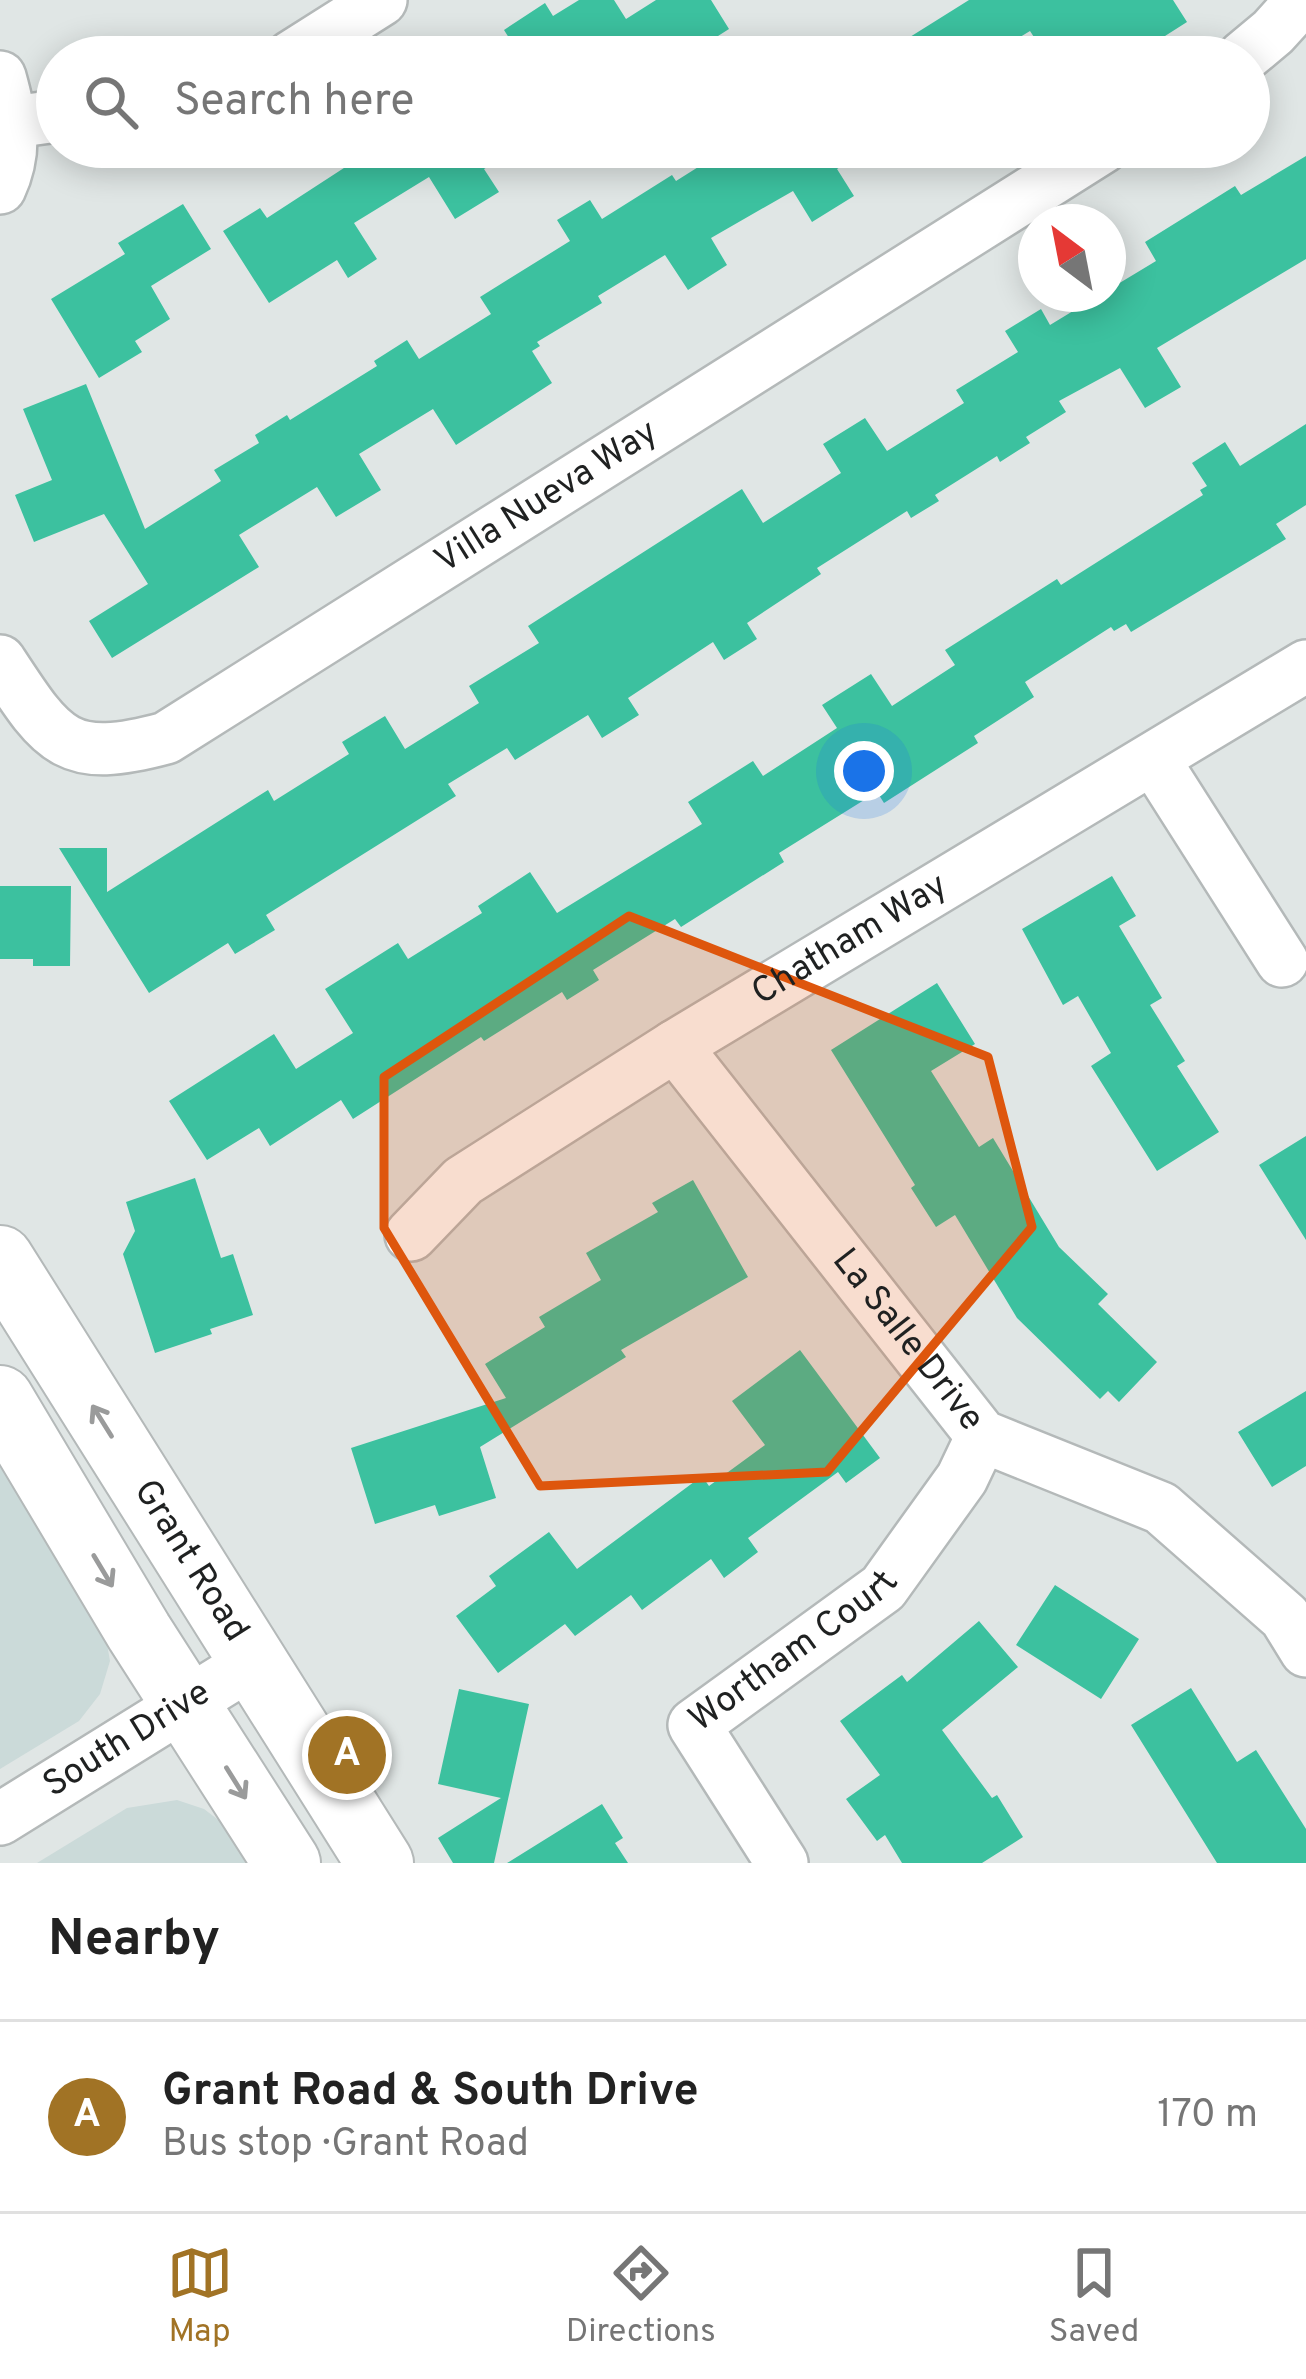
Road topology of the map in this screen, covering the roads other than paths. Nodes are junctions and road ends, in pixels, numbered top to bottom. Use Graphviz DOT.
graph roads {
  1 [pos="380,0"];
  2 [pos="1302,0"];
  3 [pos="324,36"];
  4 [pos="1268,36"];
  5 [pos="23,105"];
  6 [pos="1070,168"];
  7 [pos="0,188"];
  8 [pos="0,662"];
  9 [pos="1306,666"];
  10 [pos="1154,760"];
  11 [pos="1282,961"];
  12 [pos="675,1046"];
  13 [pos="411,1235"];
  14 [pos="0,1258"];
  15 [pos="0,1399"];
  16 [pos="982,1436"];
  17 [pos="1299,1624"];
  18 [pos="253,1662"];
  19 [pos="185,1704"];
  20 [pos="0,1819"];
  21 [pos="286,1863"];
  22 [pos="380,1863"];
  23 [pos="782,1863"];
  1 -- 3 [label="street"];
  2 -- 4 [label="street"];
  5 -- 7 [label="street"];
  6 -- 8 [label="street, Villa Nueva Way"];
  9 -- 10 [label="street, Chatham Way"];
  10 -- 11 [label="street"];
  10 -- 12 [label="street, Chatham Way"];
  12 -- 13 [label="street, Chatham Way"];
  12 -- 16 [label="street, La Salle Drive"];
  18 -- 14 [label="main road, Grant Road, one-way"];
  15 -- 19 [label="main road, one-way"];
  16 -- 17 [label="street, La Salle Drive"];
  16 -- 23 [label="street, Wortham Court"];
  18 -- 19 [label="street, South Drive"];
  18 -- 22 [label="main road, Grant Road"];
  19 -- 20 [label="street, South Drive"];
  19 -- 21 [label="main road, one-way"];
}
